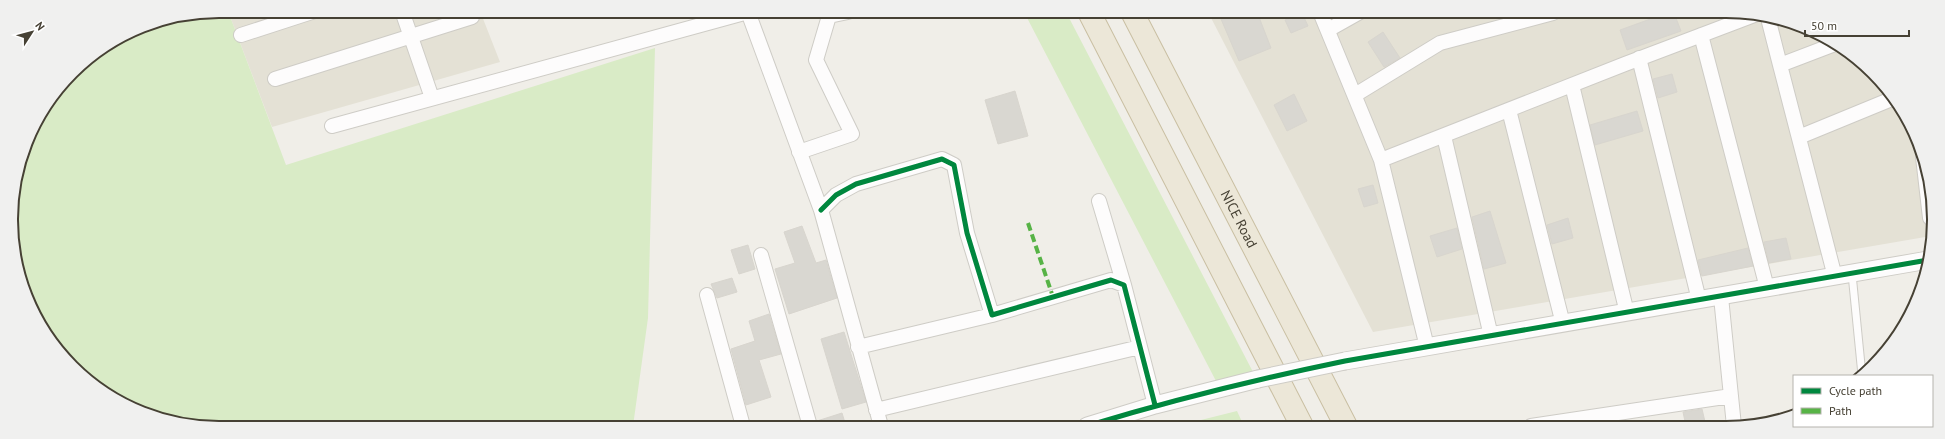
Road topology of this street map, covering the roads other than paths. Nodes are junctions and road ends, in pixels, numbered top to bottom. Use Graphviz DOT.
graph roads {
  1 [pos="293,18"];
  2 [pos="404,18"];
  3 [pos="469,18"];
  4 [pos="726,18"];
  5 [pos="750,18"];
  6 [pos="828,18"];
  7 [pos="1092,18"];
  8 [pos="1135,18"];
  9 [pos="1323,18"];
  10 [pos="1349,18"];
  11 [pos="1535,18"];
  12 [pos="1744,19"];
  13 [pos="1769,23"];
  14 [pos="1328,30"];
  15 [pos="241,35"];
  16 [pos="1701,35"];
  17 [pos="410,36"];
  18 [pos="1828,47"];
  19 [pos="1639,58"];
  20 [pos="1780,65"];
  21 [pos="275,79"];
  22 [pos="1572,85"];
  23 [pos="1355,95"];
  24 [pos="432,98"];
  25 [pos="1888,101"];
  26 [pos="1509,110"];
  27 [pos="332,126"];
  28 [pos="1444,136"];
  29 [pos="1799,137"];
  30 [pos="799,152"];
  31 [pos="1381,160"];
  32 [pos="1100,201"];
  33 [pos="821,210"];
  34 [pos="761,255"];
  35 [pos="1923,261"];
  36 [pos="1843,275"];
  37 [pos="1124,285"];
  38 [pos="1767,288"];
  39 [pos="707,295"];
  40 [pos="1721,297"];
  41 [pos="1699,300"];
  42 [pos="1627,313"];
  43 [pos="992,315"];
  44 [pos="1563,324"];
  45 [pos="1491,336"];
  46 [pos="858,347"];
  47 [pos="1140,347"];
  48 [pos="1427,347"];
  49 [pos="1861,369"];
  50 [pos="1731,396"];
  51 [pos="1155,405"];
  52 [pos="876,410"];
  53 [pos="742,421"];
  54 [pos="809,421"];
  55 [pos="879,421"];
  56 [pos="1103,421"];
  57 [pos="1299,421"];
  58 [pos="1343,421"];
  59 [pos="1564,421"];
  60 [pos="1734,421"];
  1 -- 15 [label="street"];
  2 -- 17 [label="street"];
  3 -- 17 [label="street"];
  4 -- 24 [label="street"];
  5 -- 30 [label="street"];
  6 -- 30 [label="street"];
  7 -- 57 [label="highway"];
  8 -- 58 [label="highway, NICE Road"];
  9 -- 14 [label="street"];
  10 -- 14 [label="street"];
  11 -- 23 [label="street"];
  12 -- 16 [label="street"];
  13 -- 20 [label="street"];
  14 -- 23 [label="street"];
  16 -- 19 [label="street"];
  16 -- 38 [label="street"];
  17 -- 21 [label="street"];
  17 -- 24 [label="street"];
  18 -- 20 [label="street"];
  19 -- 22 [label="street"];
  19 -- 41 [label="street"];
  20 -- 29 [label="street"];
  22 -- 26 [label="street"];
  22 -- 42 [label="street"];
  23 -- 31 [label="street"];
  24 -- 27 [label="street"];
  25 -- 29 [label="street"];
  26 -- 28 [label="street"];
  26 -- 44 [label="street"];
  28 -- 31 [label="street"];
  28 -- 45 [label="street"];
  29 -- 36 [label="street"];
  30 -- 33 [label="street"];
  31 -- 48 [label="street"];
  32 -- 37 [label="street"];
  33 -- 43 [label="street"];
  33 -- 46 [label="street"];
  34 -- 54 [label="street"];
  35 -- 36 [label="street"];
  36 -- 38 [label="street"];
  36 -- 49 [label="lane"];
  37 -- 43 [label="street"];
  37 -- 47 [label="street"];
  38 -- 40 [label="street"];
  39 -- 53 [label="street"];
  40 -- 41 [label="street"];
  40 -- 50 [label="street"];
  41 -- 42 [label="street"];
  42 -- 44 [label="street"];
  43 -- 46 [label="street"];
  44 -- 45 [label="street"];
  45 -- 48 [label="street"];
  46 -- 52 [label="street"];
  47 -- 51 [label="street"];
  47 -- 52 [label="street"];
  48 -- 51 [label="street, bridge"];
  50 -- 59 [label="street"];
  50 -- 60 [label="street"];
  51 -- 56 [label="street"];
  52 -- 55 [label="street"];
}
